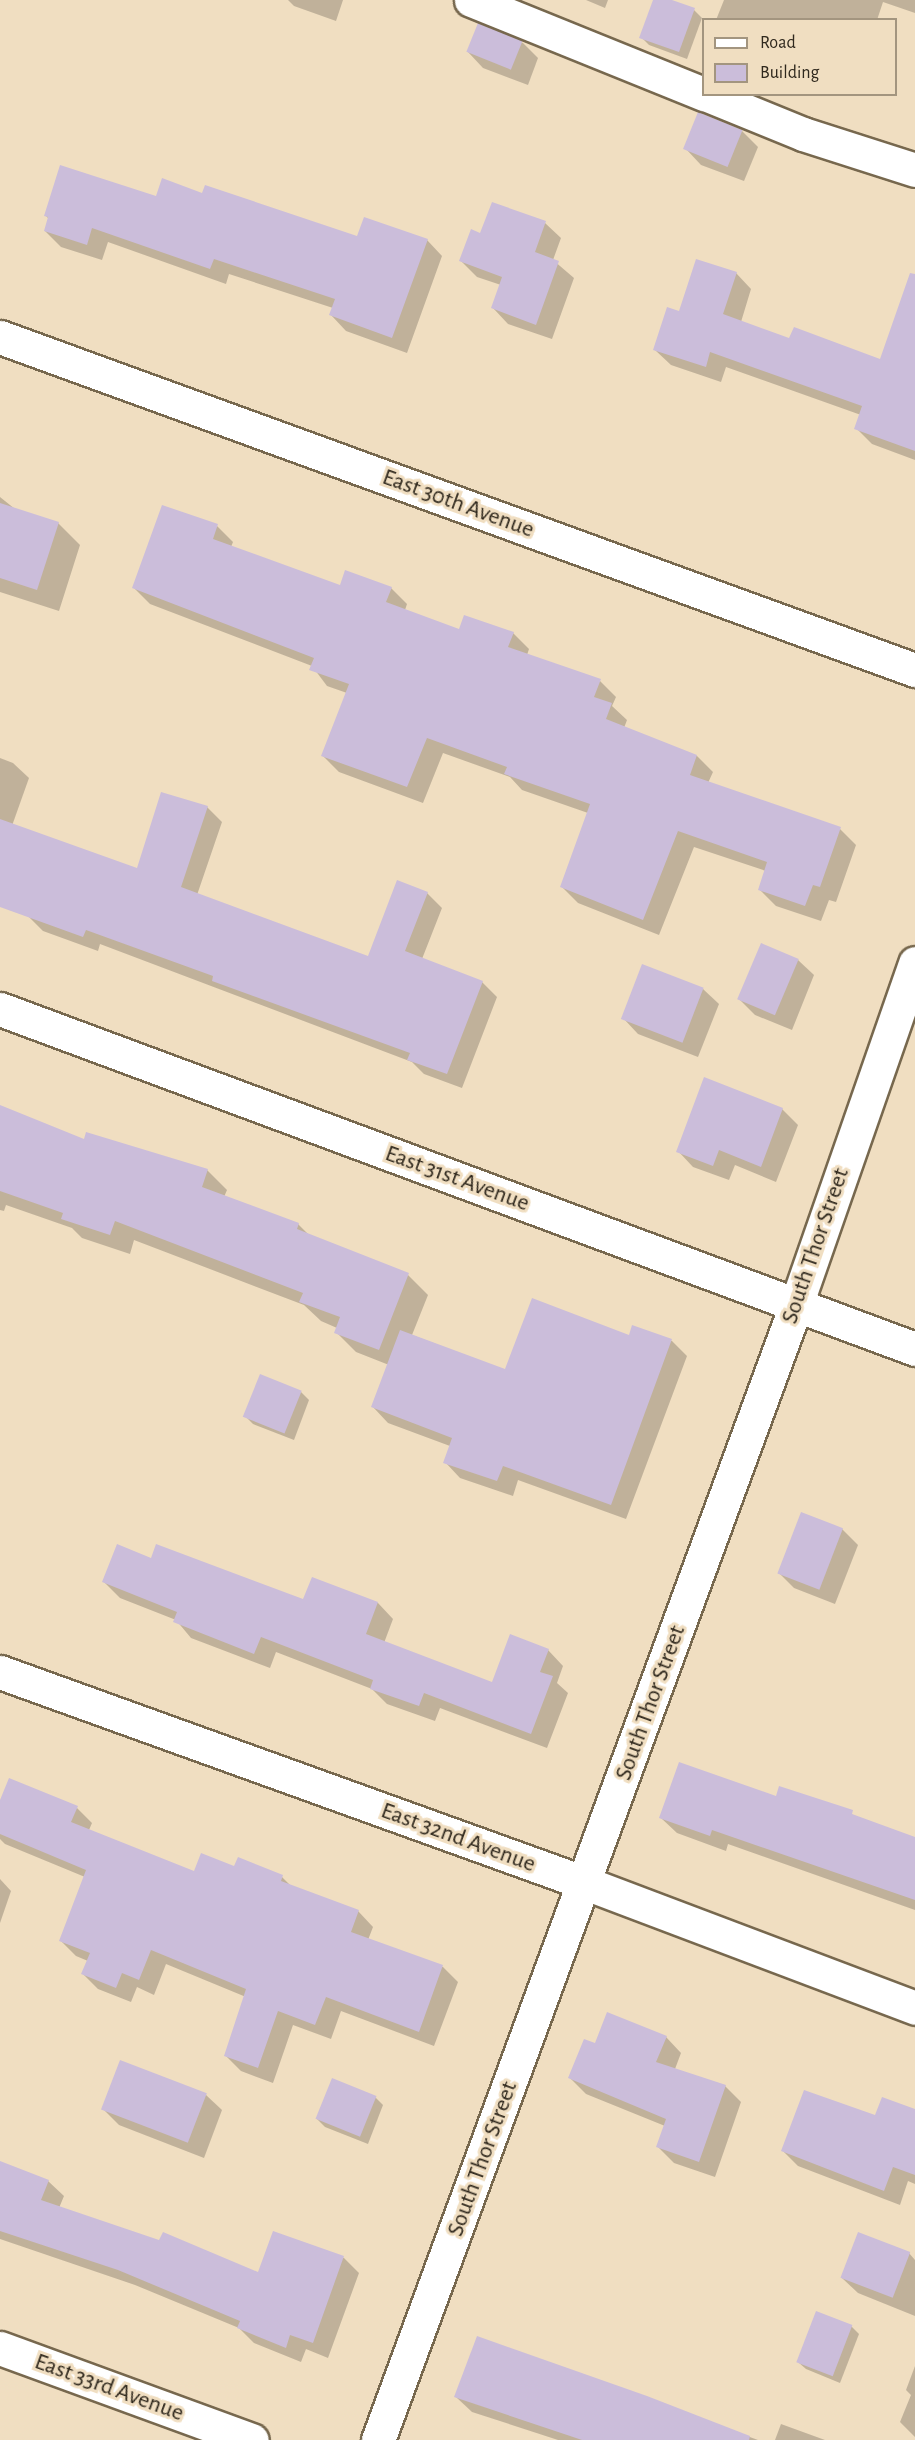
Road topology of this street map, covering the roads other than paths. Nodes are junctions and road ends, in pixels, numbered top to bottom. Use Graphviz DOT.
graph roads {
  1 [pos="471,0"];
  2 [pos="702,93"];
  3 [pos="709,96"];
  4 [pos="915,170"];
  5 [pos="0,337"];
  6 [pos="915,670"];
  7 [pos="915,963"];
  8 [pos="0,1009"];
  9 [pos="796,1305"];
  10 [pos="915,1349"];
  11 [pos="0,1672"];
  12 [pos="585,1883"];
  13 [pos="915,2008"];
  14 [pos="0,2348"];
  15 [pos="252,2440"];
  16 [pos="378,2440"];
  1 -- 2 [label="street"];
  3 -- 4 [label="street"];
  5 -- 6 [label="street, East 30th Avenue"];
  7 -- 9 [label="street, South Thor Street"];
  8 -- 9 [label="street, East 31st Avenue"];
  9 -- 10 [label="street, East 31st Avenue"];
  9 -- 12 [label="street, South Thor Street"];
  11 -- 12 [label="street, East 32nd Avenue"];
  12 -- 13 [label="street, East 32nd Avenue"];
  12 -- 16 [label="street, South Thor Street"];
  14 -- 15 [label="street, East 33rd Avenue"];
}
